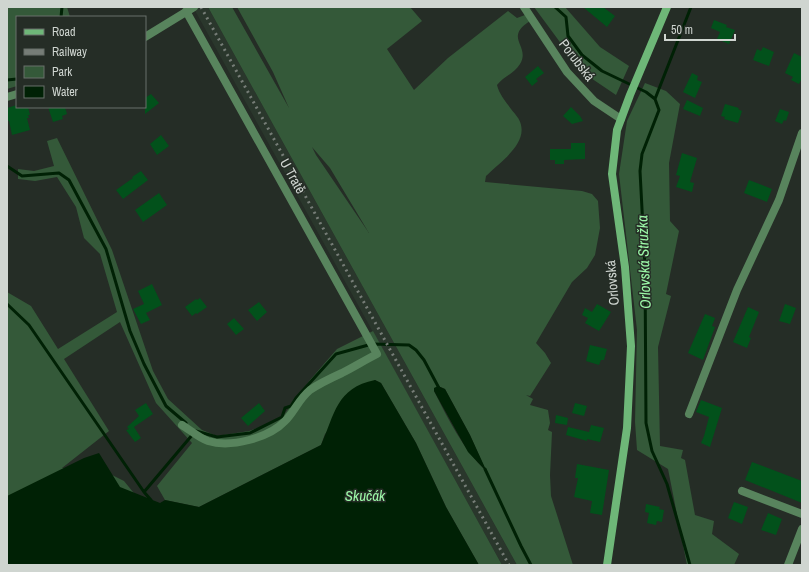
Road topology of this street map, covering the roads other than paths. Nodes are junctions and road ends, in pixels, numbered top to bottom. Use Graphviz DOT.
graph roads {
  1 [pos="194,7"];
  2 [pos="524,7"];
  3 [pos="667,7"];
  4 [pos="186,11"];
  5 [pos="146,36"];
  6 [pos="621,119"];
  7 [pos="802,133"];
  8 [pos="689,414"];
  9 [pos="185,427"];
  10 [pos="742,491"];
  11 [pos="802,514"];
  12 [pos="802,529"];
  13 [pos="607,565"];
  14 [pos="788,565"];
  1 -- 4 [label="street"];
  2 -- 6 [label="street, Porubská"];
  3 -- 6 [label="main road, Orlovská"];
  4 -- 5 [label="street"];
  4 -- 9 [label="street, U Tratě"];
  6 -- 13 [label="main road, Orlovská"];
  7 -- 8 [label="street"];
  10 -- 11 [label="street"];
  12 -- 14 [label="street"];
}
